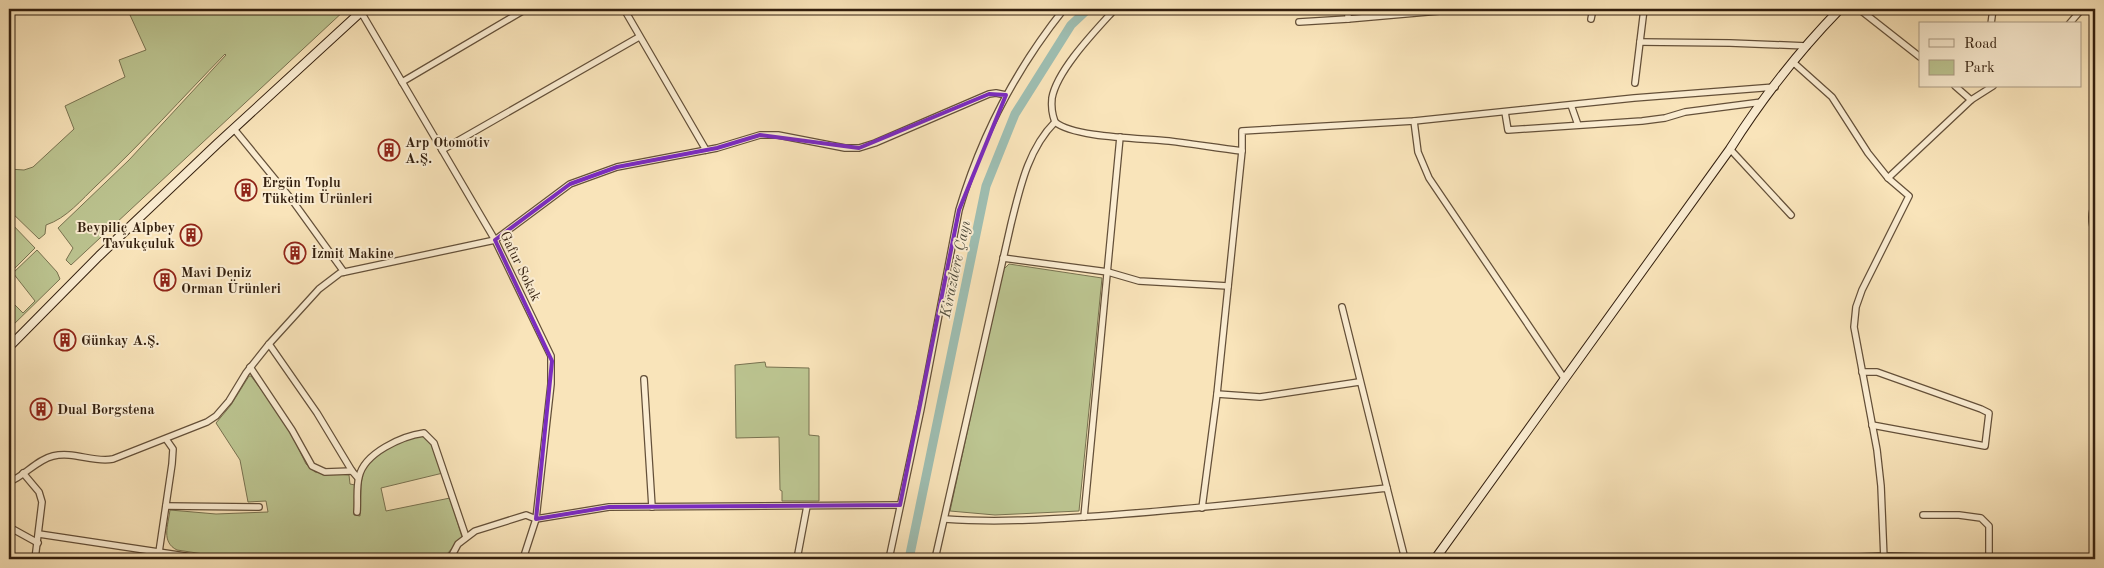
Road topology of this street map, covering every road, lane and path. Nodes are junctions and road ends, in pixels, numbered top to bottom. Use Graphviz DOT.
graph roads {
  1 [pos="526,9"];
  2 [pos="624,9"];
  3 [pos="1064,9"];
  4 [pos="1115,9"];
  5 [pos="1348,9"];
  6 [pos="1462,9"];
  7 [pos="1593,9"];
  8 [pos="1644,9"];
  9 [pos="1824,9"];
  10 [pos="1859,9"];
  11 [pos="1994,9"];
  12 [pos="2082,9"];
  13 [pos="361,10"];
  14 [pos="1839,10"];
  15 [pos="1348,19"];
  16 [pos="1591,19"];
  17 [pos="1299,22"];
  18 [pos="1992,22"];
  19 [pos="2071,22"];
  20 [pos="639,37"];
  21 [pos="1640,42"];
  22 [pos="1807,46"];
  23 [pos="1919,57"];
  24 [pos="1794,63"];
  25 [pos="402,82"];
  26 [pos="1635,83"];
  27 [pos="1775,87"];
  28 [pos="1957,88"];
  29 [pos="1983,90"];
  30 [pos="1006,95"];
  31 [pos="1971,100"];
  32 [pos="1762,102"];
  33 [pos="1571,105"];
  34 [pos="1505,112"];
  35 [pos="1414,121"];
  36 [pos="1055,122"];
  37 [pos="1578,125"];
  38 [pos="234,129"];
  39 [pos="1120,137"];
  40 [pos="1730,149"];
  41 [pos="442,150"];
  42 [pos="706,150"];
  43 [pos="1242,151"];
  44 [pos="1888,178"];
  45 [pos="2095,204"];
  46 [pos="1790,215"];
  47 [pos="2095,235"];
  48 [pos="494,240"];
  49 [pos="1003,258"];
  50 [pos="344,272"];
  51 [pos="1108,272"];
  52 [pos="1228,286"];
  53 [pos="1342,307"];
  54 [pos="9,340"];
  55 [pos="269,344"];
  56 [pos="9,347"];
  57 [pos="250,367"];
  58 [pos="1862,372"];
  59 [pos="1564,378"];
  60 [pos="644,379"];
  61 [pos="1359,382"];
  62 [pos="1217,394"];
  63 [pos="1872,426"];
  64 [pos="166,439"];
  65 [pos="352,471"];
  66 [pos="23,473"];
  67 [pos="358,478"];
  68 [pos="9,482"];
  69 [pos="1388,488"];
  70 [pos="900,505"];
  71 [pos="166,506"];
  72 [pos="807,506"];
  73 [pos="259,507"];
  74 [pos="652,507"];
  75 [pos="1202,508"];
  76 [pos="357,512"];
  77 [pos="1923,515"];
  78 [pos="1084,517"];
  79 [pos="945,518"];
  80 [pos="536,519"];
  81 [pos="9,527"];
  82 [pos="39,534"];
  83 [pos="466,537"];
  84 [pos="38,543"];
  85 [pos="159,552"];
  86 [pos="1884,558"];
  87 [pos="35,559"];
  88 [pos="158,559"];
  89 [pos="205,559"];
  90 [pos="450,559"];
  91 [pos="523,559"];
  92 [pos="797,559"];
  93 [pos="889,559"];
  94 [pos="935,559"];
  95 [pos="1405,559"];
  96 [pos="1435,559"];
  97 [pos="1834,559"];
  98 [pos="1990,559"];
  1 -- 25 [label="street"];
  2 -- 20 [label="street"];
  3 -- 30 [label="street"];
  4 -- 36 [label="street"];
  5 -- 15 [label="street"];
  6 -- 15 [label="street"];
  7 -- 16 [label="street"];
  8 -- 21 [label="street"];
  9 -- 14 [label="street"];
  10 -- 23 [label="street"];
  11 -- 18 [label="street"];
  12 -- 19 [label="street"];
  13 -- 25 [label="street, Gafur Sokak"];
  13 -- 38 [label="main road"];
  13 -- 54 [label="main road"];
  14 -- 22 [label="main road"];
  15 -- 17 [label="street"];
  20 -- 41 [label="street"];
  20 -- 42 [label="street"];
  21 -- 22 [label="street"];
  21 -- 26 [label="street"];
  22 -- 24 [label="main road"];
  24 -- 27 [label="main road"];
  24 -- 44 [label="street"];
  25 -- 41 [label="street, Gafur Sokak"];
  27 -- 32 [label="main road"];
  27 -- 33 [label="street"];
  28 -- 31 [label="street"];
  29 -- 31 [label="street"];
  30 -- 42 [label="street"];
  30 -- 70 [label="street"];
  31 -- 44 [label="street"];
  32 -- 37 [label="street"];
  32 -- 40 [label="main road"];
  33 -- 34 [label="street"];
  33 -- 37 [label="street"];
  34 -- 35 [label="street"];
  34 -- 37 [label="street"];
  35 -- 43 [label="street"];
  35 -- 59 [label="street"];
  36 -- 39 [label="street"];
  36 -- 49 [label="street"];
  38 -- 50 [label="street"];
  38 -- 56 [label="main road"];
  39 -- 43 [label="street"];
  39 -- 51 [label="street"];
  40 -- 46 [label="street"];
  40 -- 59 [label="main road"];
  41 -- 48 [label="street, Gafur Sokak"];
  42 -- 48 [label="street"];
  43 -- 52 [label="street"];
  44 -- 58 [label="street"];
  45 -- 47 [label="street"];
  48 -- 50 [label="street"];
  48 -- 80 [label="street, Gafur Sokak"];
  49 -- 51 [label="street"];
  49 -- 79 [label="street"];
  50 -- 55 [label="street"];
  51 -- 52 [label="street"];
  51 -- 78 [label="street"];
  52 -- 62 [label="street"];
  53 -- 61 [label="street"];
  55 -- 57 [label="street"];
  55 -- 65 [label="street"];
  57 -- 64 [label="street"];
  57 -- 65 [label="street"];
  58 -- 63 [label="street"];
  58 -- 63 [label="street"];
  59 -- 96 [label="main road"];
  60 -- 74 [label="street"];
  61 -- 62 [label="street"];
  61 -- 69 [label="street"];
  62 -- 75 [label="street"];
  63 -- 86 [label="street"];
  64 -- 66 [label="street"];
  64 -- 71 [label="street"];
  65 -- 67 [label="street"];
  66 -- 68 [label="street"];
  66 -- 82 [label="street"];
  67 -- 76 [label="street"];
  67 -- 83 [label="street"];
  69 -- 75 [label="street"];
  69 -- 95 [label="street"];
  70 -- 72 [label="street"];
  70 -- 93 [label="street"];
  71 -- 73 [label="street"];
  71 -- 85 [label="street"];
  72 -- 74 [label="street"];
  72 -- 92 [label="street"];
  74 -- 80 [label="street"];
  75 -- 78 [label="street"];
  77 -- 98 [label="street"];
  78 -- 79 [label="street"];
  79 -- 94 [label="street"];
  80 -- 83 [label="street"];
  80 -- 91 [label="street, Gafur Sokak"];
  81 -- 84 [label="street"];
  82 -- 84 [label="street"];
  82 -- 85 [label="street"];
  83 -- 90 [label="street"];
  84 -- 87 [label="street"];
  85 -- 88 [label="street"];
  85 -- 89 [label="street"];
  86 -- 97 [label="street"];
  86 -- 98 [label="street"];
}
